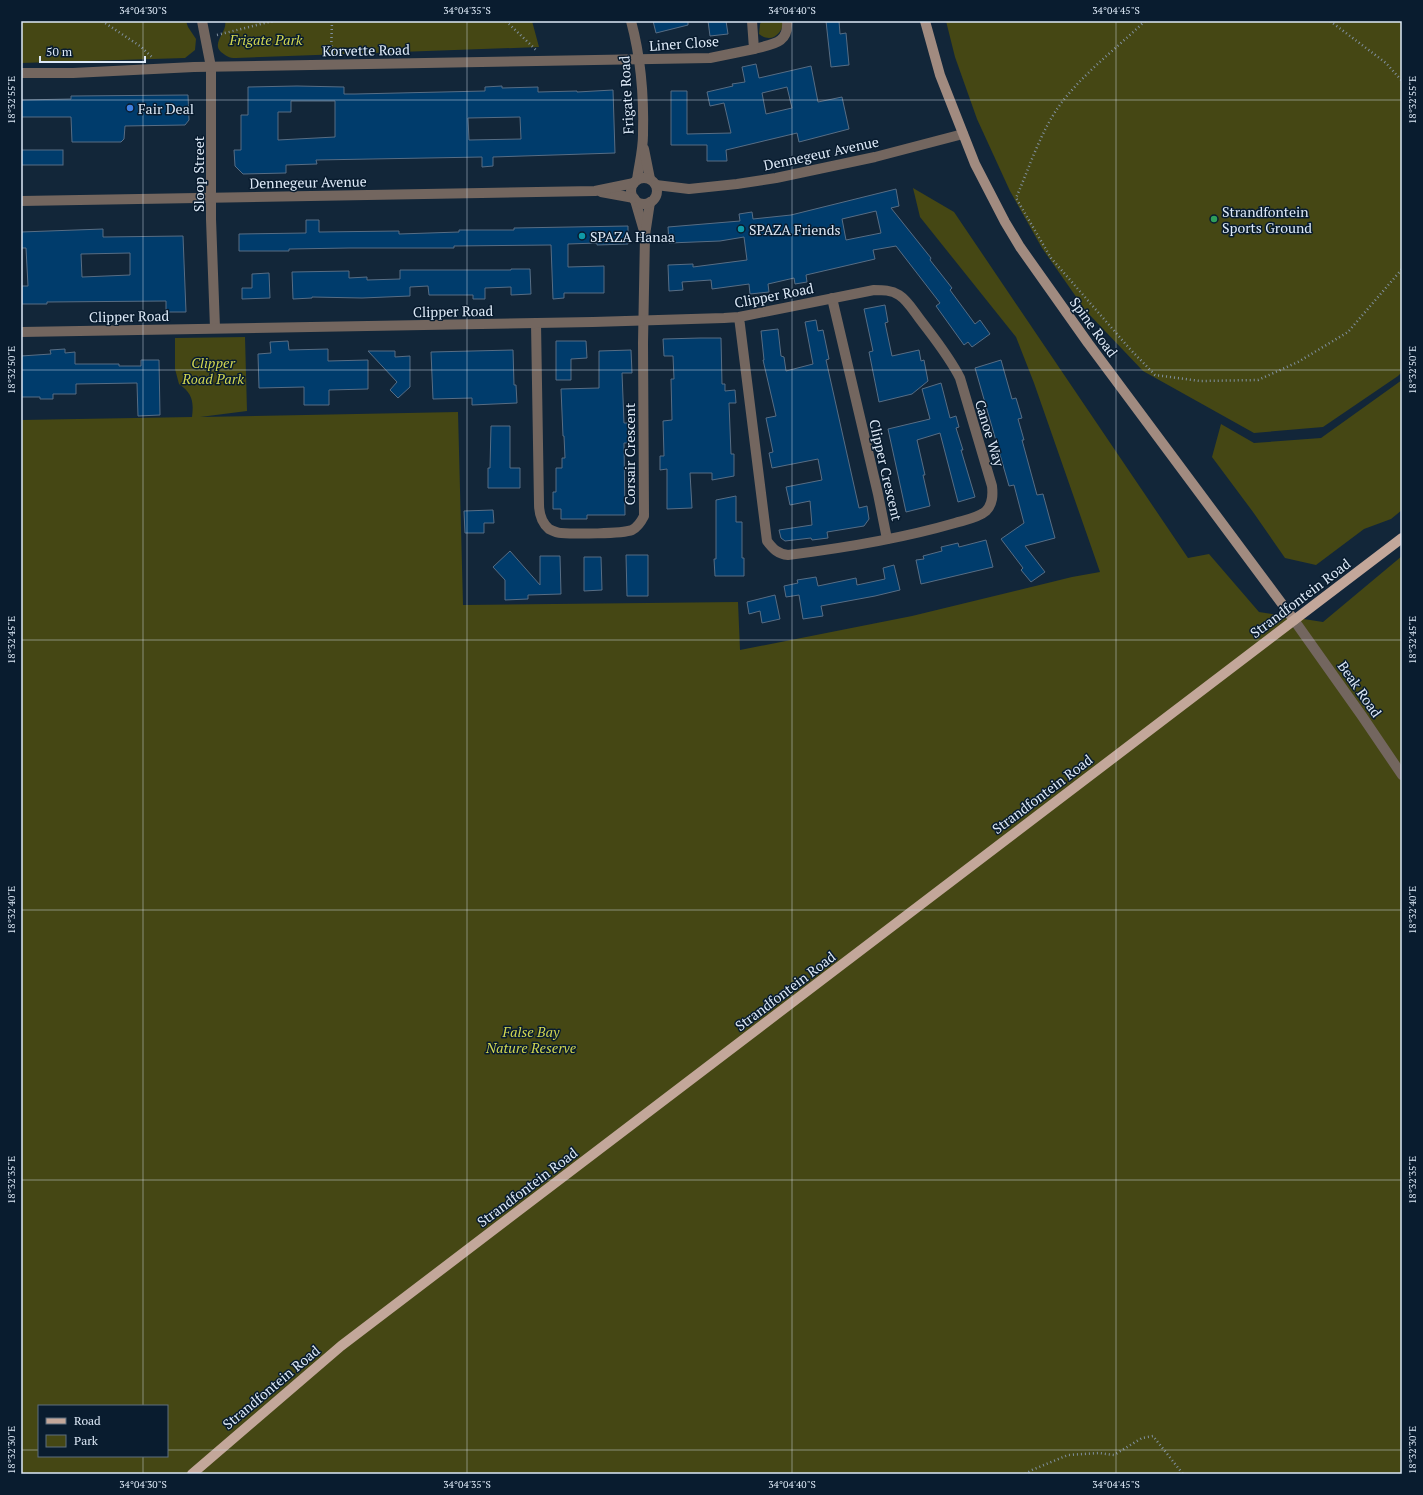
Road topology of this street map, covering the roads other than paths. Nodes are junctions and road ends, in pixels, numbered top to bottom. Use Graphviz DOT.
graph roads {
  1 [pos="202,21"];
  2 [pos="632,21"];
  3 [pos="752,21"];
  4 [pos="787,21"];
  5 [pos="925,21"];
  6 [pos="754,49"];
  7 [pos="639,60"];
  8 [pos="212,67"];
  9 [pos="21,73"];
  10 [pos="963,134"];
  11 [pos="642,143"];
  12 [pos="635,182"];
  13 [pos="653,190"];
  14 [pos="595,191"];
  15 [pos="212,197"];
  16 [pos="634,199"];
  17 [pos="21,201"];
  18 [pos="645,235"];
  19 [pos="883,290"];
  20 [pos="832,298"];
  21 [pos="739,317"];
  22 [pos="644,321"];
  23 [pos="536,323"];
  24 [pos="214,328"];
  25 [pos="21,332"];
  26 [pos="1402,538"];
  27 [pos="887,539"];
  28 [pos="1294,620"];
  29 [pos="1402,775"];
  30 [pos="192,1474"];
  1 -- 8 [label="street, Sloop Street"];
  2 -- 7 [label="street, Frigate Road"];
  3 -- 6 [label="street"];
  4 -- 6 [label="street, Liner Close"];
  5 -- 10 [label="main road, Spine Road"];
  6 -- 7 [label="street, Liner Close"];
  7 -- 8 [label="street, Korvette Road"];
  7 -- 11 [label="street, Frigate Road"];
  8 -- 9 [label="street, Korvette Road"];
  8 -- 15 [label="street, Sloop Street"];
  10 -- 13 [label="street, Dennegeur Avenue"];
  10 -- 28 [label="main road, Spine Road"];
  11 -- 12 [label="street, Frigate Road"];
  11 -- 13 [label="street, Frigate Road"];
  12 -- 13 [label="street"];
  12 -- 14 [label="street, Dennegeur Avenue"];
  12 -- 16 [label="street"];
  13 -- 16 [label="street"];
  13 -- 18 [label="street, Frigate Road"];
  14 -- 15 [label="street, Dennegeur Avenue"];
  14 -- 16 [label="street, Dennegeur Avenue"];
  15 -- 17 [label="street, Dennegeur Avenue"];
  15 -- 24 [label="street, Sloop Street"];
  16 -- 18 [label="street, Frigate Road"];
  18 -- 22 [label="street, Frigate Road"];
  19 -- 20 [label="street, Clipper Road"];
  19 -- 27 [label="street, Canoe Way"];
  20 -- 21 [label="street, Clipper Road"];
  20 -- 27 [label="street, Clipper Crescent"];
  21 -- 22 [label="street, Clipper Road"];
  21 -- 27 [label="street, Clipper Crescent"];
  22 -- 23 [label="street, Clipper Road"];
  22 -- 23 [label="street, Corsair Crescent"];
  23 -- 24 [label="street, Clipper Road"];
  24 -- 25 [label="street, Clipper Road"];
  26 -- 28 [label="main road, Strandfontein Road"];
  28 -- 29 [label="street, Beak Road"];
  28 -- 30 [label="main road, Strandfontein Road"];
}
